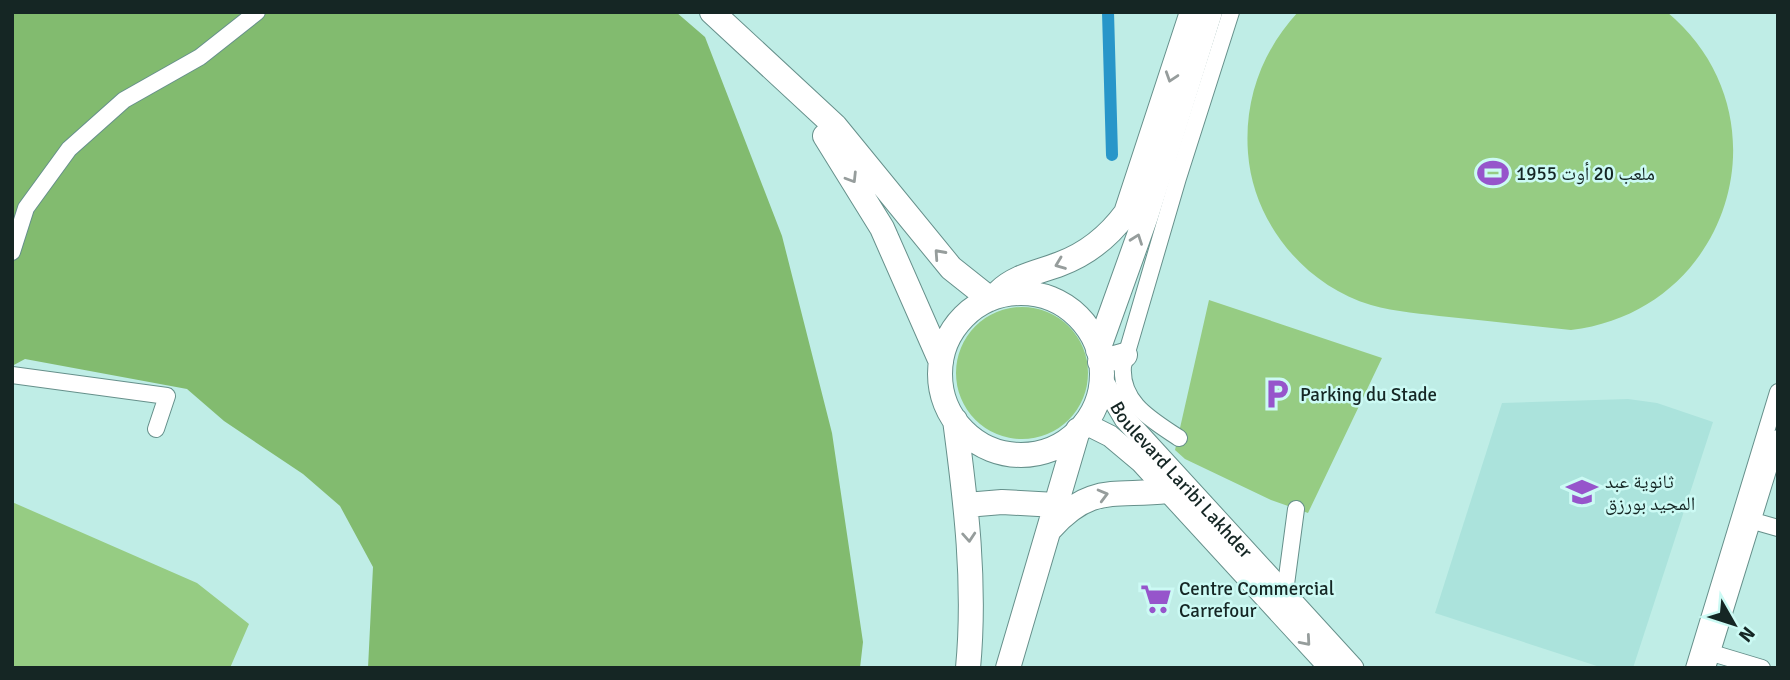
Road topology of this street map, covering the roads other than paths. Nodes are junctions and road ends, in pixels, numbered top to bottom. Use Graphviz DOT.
graph roads {
  1 [pos="257,12"];
  2 [pos="712,12"];
  3 [pos="1192,12"];
  4 [pos="1210,12"];
  5 [pos="1231,12"];
  6 [pos="803,99"];
  7 [pos="12,252"];
  8 [pos="993,298"];
  9 [pos="1125,355"];
  10 [pos="941,362"];
  11 [pos="1100,363"];
  12 [pos="12,375"];
  13 [pos="1778,392"];
  14 [pos="955,420"];
  15 [pos="1081,427"];
  16 [pos="156,429"];
  17 [pos="1179,438"];
  18 [pos="1778,438"];
  19 [pos="1167,491"];
  20 [pos="966,505"];
  21 [pos="1056,505"];
  22 [pos="1296,509"];
  23 [pos="1746,519"];
  24 [pos="1778,528"];
  25 [pos="1049,530"];
  26 [pos="1279,597"];
  27 [pos="1706,657"];
  28 [pos="968,668"];
  29 [pos="1008,668"];
  30 [pos="1330,668"];
  31 [pos="1353,668"];
  32 [pos="1695,668"];
  33 [pos="1762,668"];
  1 -- 7 [label="street"];
  2 -- 6 [label="highway"];
  3 -- 8 [label="highway, one-way"];
  11 -- 4 [label="highway, one-way"];
  5 -- 9 [label="street"];
  8 -- 6 [label="highway, one-way"];
  6 -- 10 [label="highway, one-way"];
  8 -- 10 [label="highway"];
  8 -- 11 [label="highway"];
  9 -- 11 [label="highway"];
  9 -- 17 [label="street"];
  10 -- 14 [label="highway"];
  11 -- 15 [label="highway"];
  11 -- 26 [label="main road, Boulevard Laribi Lakhder"];
  12 -- 16 [label="street"];
  13 -- 23 [label="street"];
  14 -- 15 [label="highway"];
  14 -- 20 [label="highway"];
  15 -- 19 [label="main road, Boulevard Laribi Lakhder"];
  15 -- 21 [label="highway"];
  18 -- 23 [label="street"];
  25 -- 19 [label="highway, one-way"];
  19 -- 26 [label="main road, Boulevard Laribi Lakhder"];
  20 -- 21 [label="highway"];
  20 -- 28 [label="highway, one-way"];
  21 -- 25 [label="highway"];
  22 -- 26 [label="street"];
  23 -- 24 [label="street"];
  23 -- 27 [label="street"];
  25 -- 29 [label="highway"];
  26 -- 30 [label="main road, Boulevard Laribi Lakhder, one-way"];
  26 -- 31 [label="main road, Boulevard Laribi Lakhder"];
  27 -- 32 [label="street"];
  27 -- 33 [label="street"];
}
